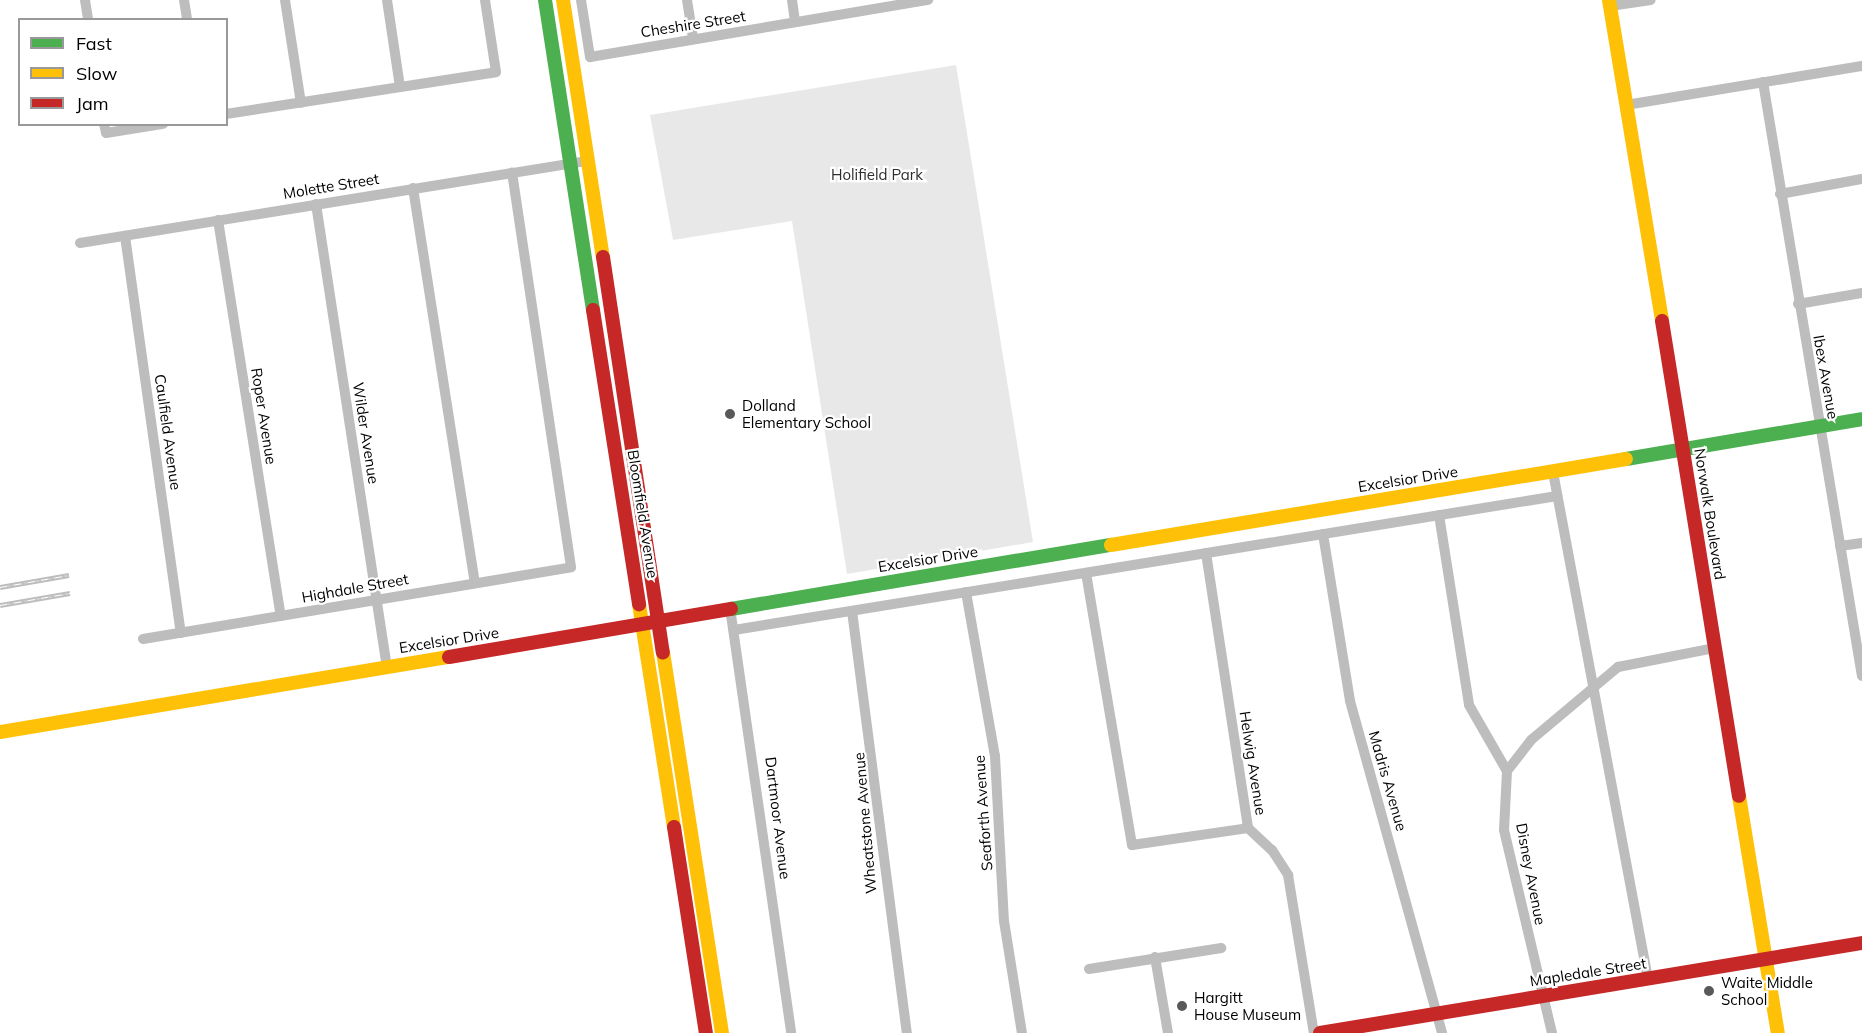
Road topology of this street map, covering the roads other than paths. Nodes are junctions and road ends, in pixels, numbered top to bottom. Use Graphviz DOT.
graph roads {
  1 [pos="85,0"];
  2 [pos="184,0"];
  3 [pos="285,0"];
  4 [pos="387,0"];
  5 [pos="485,0"];
  6 [pos="545,0"];
  7 [pos="563,0"];
  8 [pos="581,0"];
  9 [pos="687,0"];
  10 [pos="792,0"];
  11 [pos="928,0"];
  12 [pos="1651,0"];
  13 [pos="896,3"];
  14 [pos="1609,3"];
  15 [pos="88,18"];
  16 [pos="187,18"];
  17 [pos="795,22"];
  18 [pos="693,39"];
  19 [pos="1862,66"];
  20 [pos="1763,82"];
  21 [pos="400,87"];
  22 [pos="301,103"];
  23 [pos="1626,105"];
  24 [pos="228,114"];
  25 [pos="139,126"];
  26 [pos="105,129"];
  27 [pos="587,161"];
  28 [pos="570,164"];
  29 [pos="512,171"];
  30 [pos="1862,179"];
  31 [pos="413,188"];
  32 [pos="1780,194"];
  33 [pos="316,204"];
  34 [pos="218,220"];
  35 [pos="124,236"];
  36 [pos="80,243"];
  37 [pos="1862,293"];
  38 [pos="1798,304"];
  39 [pos="1862,419"];
  40 [pos="1819,426"];
  41 [pos="1683,449"];
  42 [pos="1553,472"];
  43 [pos="1557,496"];
  44 [pos="1439,515"];
  45 [pos="1323,534"];
  46 [pos="1862,543"];
  47 [pos="1840,546"];
  48 [pos="1206,553"];
  49 [pos="1086,573"];
  50 [pos="475,582"];
  51 [pos="966,592"];
  52 [pos="376,601"];
  53 [pos="730,608"];
  54 [pos="852,611"];
  55 [pos="281,616"];
  56 [pos="659,620"];
  57 [pos="644,623"];
  58 [pos="734,630"];
  59 [pos="181,633"];
  60 [pos="143,639"];
  61 [pos="1714,648"];
  62 [pos="387,667"];
  63 [pos="1862,676"];
  64 [pos="1593,688"];
  65 [pos="0,732"];
  66 [pos="1507,771"];
  67 [pos="1248,828"];
  68 [pos="1862,943"];
  69 [pos="1221,948"];
  70 [pos="1155,957"];
  71 [pos="1766,959"];
  72 [pos="1089,969"];
  73 [pos="1647,979"];
  74 [pos="1545,996"];
  75 [pos="1437,1014"];
  76 [pos="706,1033"];
  77 [pos="722,1033"];
  78 [pos="792,1033"];
  79 [pos="907,1033"];
  80 [pos="1022,1033"];
  81 [pos="1168,1033"];
  82 [pos="1314,1033"];
  83 [pos="1320,1033"];
  84 [pos="1442,1033"];
  85 [pos="1552,1033"];
  86 [pos="1778,1033"];
  1 -- 15 [label="street"];
  2 -- 16 [label="street"];
  3 -- 22 [label="street"];
  4 -- 21 [label="street"];
  5 -- 21 [label="street"];
  6 -- 28 [label="main road, Bloomfield Avenue"];
  7 -- 27 [label="main road, Bloomfield Avenue"];
  8 -- 18 [label="street, Cheshire Street"];
  9 -- 18 [label="street"];
  10 -- 17 [label="street"];
  11 -- 13 [label="street, Cheshire Street"];
  12 -- 14 [label="street"];
  13 -- 17 [label="street, Cheshire Street"];
  14 -- 23 [label="main road, Norwalk Boulevard"];
  17 -- 18 [label="street, Cheshire Street"];
  19 -- 20 [label="street"];
  20 -- 23 [label="street"];
  20 -- 32 [label="street, Ibex Avenue"];
  21 -- 22 [label="street"];
  22 -- 24 [label="street"];
  23 -- 41 [label="main road, Norwalk Boulevard"];
  25 -- 26 [label="street"];
  27 -- 28 [label="street, Molette Street"];
  27 -- 56 [label="main road, Bloomfield Avenue"];
  28 -- 29 [label="street, Molette Street"];
  28 -- 57 [label="main road, Bloomfield Avenue"];
  29 -- 31 [label="street, Molette Street"];
  29 -- 50 [label="street, Highdale Street"];
  30 -- 32 [label="street"];
  31 -- 33 [label="street, Molette Street"];
  31 -- 50 [label="street"];
  32 -- 38 [label="street, Ibex Avenue"];
  33 -- 34 [label="street, Molette Street"];
  33 -- 52 [label="street, Wilder Avenue"];
  34 -- 35 [label="street, Molette Street"];
  34 -- 55 [label="street, Roper Avenue"];
  35 -- 36 [label="street, Molette Street"];
  35 -- 59 [label="street, Caulfield Avenue"];
  37 -- 38 [label="street"];
  38 -- 40 [label="street, Ibex Avenue"];
  39 -- 40 [label="main road, Excelsior Drive"];
  40 -- 41 [label="main road, Excelsior Drive"];
  40 -- 47 [label="street, Ibex Avenue"];
  41 -- 42 [label="main road, Excelsior Drive"];
  41 -- 61 [label="main road, Norwalk Boulevard"];
  42 -- 43 [label="street"];
  42 -- 53 [label="main road, Excelsior Drive"];
  43 -- 44 [label="street"];
  43 -- 64 [label="street"];
  44 -- 45 [label="street"];
  44 -- 66 [label="street"];
  45 -- 48 [label="street"];
  45 -- 75 [label="street, Madris Avenue"];
  46 -- 47 [label="street"];
  47 -- 63 [label="street, Ibex Avenue"];
  48 -- 49 [label="street"];
  48 -- 67 [label="street, Helwig Avenue"];
  49 -- 51 [label="street"];
  49 -- 67 [label="street"];
  50 -- 52 [label="street, Highdale Street"];
  51 -- 54 [label="street"];
  51 -- 80 [label="street, Seaforth Avenue"];
  52 -- 55 [label="street, Highdale Street"];
  52 -- 62 [label="street, Wilder Avenue"];
  53 -- 56 [label="main road, Excelsior Drive"];
  53 -- 58 [label="street, Dartmoor Avenue"];
  54 -- 58 [label="street"];
  54 -- 79 [label="street, Wheatstone Avenue"];
  55 -- 59 [label="street, Highdale Street"];
  56 -- 57 [label="main road, Excelsior Drive"];
  56 -- 77 [label="main road, Bloomfield Avenue"];
  57 -- 62 [label="main road, Excelsior Drive"];
  57 -- 76 [label="main road, Bloomfield Avenue"];
  58 -- 78 [label="street, Dartmoor Avenue"];
  59 -- 60 [label="street, Highdale Street"];
  61 -- 64 [label="street"];
  61 -- 71 [label="main road, Norwalk Boulevard"];
  62 -- 65 [label="main road, Excelsior Drive"];
  64 -- 66 [label="street"];
  64 -- 73 [label="street"];
  66 -- 74 [label="street, Disney Avenue"];
  67 -- 82 [label="street, Helwig Avenue"];
  68 -- 71 [label="main road, Mapledale Street"];
  69 -- 70 [label="street"];
  70 -- 72 [label="street"];
  70 -- 81 [label="street"];
  71 -- 73 [label="main road, Mapledale Street"];
  71 -- 86 [label="main road, Norwalk Boulevard"];
  73 -- 74 [label="main road, Mapledale Street"];
  74 -- 75 [label="main road, Mapledale Street"];
  74 -- 85 [label="street, Disney Avenue"];
  75 -- 83 [label="main road, Mapledale Street"];
  75 -- 84 [label="street, Madris Avenue"];
}
